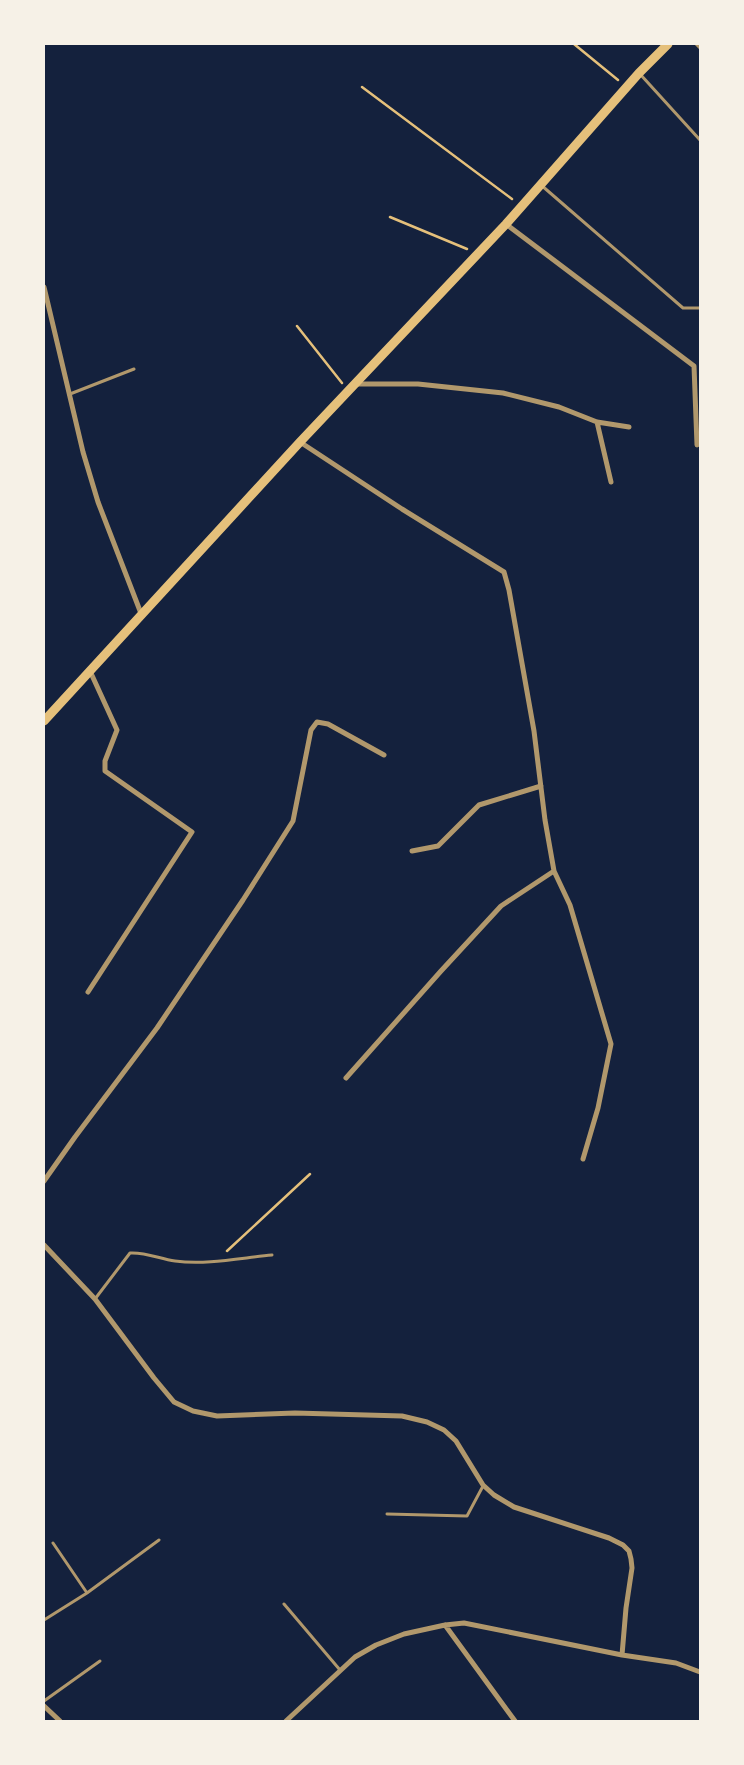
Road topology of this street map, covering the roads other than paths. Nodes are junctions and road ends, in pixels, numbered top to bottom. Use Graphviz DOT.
graph roads {
  1 [pos="668,44"];
  2 [pos="696,44"];
  3 [pos="700,48"];
  4 [pos="639,73"];
  5 [pos="700,140"];
  6 [pos="541,184"];
  7 [pos="506,224"];
  8 [pos="44,287"];
  9 [pos="700,308"];
  10 [pos="697,366"];
  11 [pos="134,369"];
  12 [pos="356,384"];
  13 [pos="70,394"];
  14 [pos="597,422"];
  15 [pos="629,427"];
  16 [pos="300,442"];
  17 [pos="697,445"];
  18 [pos="611,482"];
  19 [pos="142,616"];
  20 [pos="90,671"];
  21 [pos="44,721"];
  22 [pos="384,755"];
  23 [pos="541,786"];
  24 [pos="412,851"];
  25 [pos="554,871"];
  26 [pos="88,992"];
  27 [pos="346,1078"];
  28 [pos="583,1158"];
  29 [pos="44,1181"];
  30 [pos="44,1245"];
  31 [pos="272,1256"];
  32 [pos="95,1299"];
  33 [pos="483,1485"];
  34 [pos="387,1514"];
  35 [pos="159,1540"];
  36 [pos="53,1543"];
  37 [pos="87,1593"];
  38 [pos="284,1604"];
  39 [pos="44,1620"];
  40 [pos="444,1625"];
  41 [pos="622,1655"];
  42 [pos="100,1660"];
  43 [pos="340,1670"];
  44 [pos="700,1672"];
  45 [pos="44,1701"];
  46 [pos="44,1706"];
  47 [pos="60,1721"];
  48 [pos="286,1721"];
  49 [pos="515,1721"];
  1 -- 4 [label="main road"];
  2 -- 3 [label="lane"];
  4 -- 5 [label="lane"];
  4 -- 6 [label="main road"];
  6 -- 7 [label="main road"];
  6 -- 9 [label="lane"];
  7 -- 10 [label="street"];
  7 -- 12 [label="main road"];
  8 -- 13 [label="street"];
  10 -- 17 [label="street"];
  11 -- 13 [label="lane"];
  12 -- 14 [label="street"];
  12 -- 16 [label="main road"];
  13 -- 19 [label="street"];
  14 -- 15 [label="street"];
  14 -- 18 [label="street"];
  16 -- 19 [label="main road"];
  16 -- 23 [label="street"];
  19 -- 20 [label="main road"];
  20 -- 21 [label="main road"];
  20 -- 26 [label="street"];
  22 -- 29 [label="street"];
  23 -- 24 [label="street"];
  23 -- 25 [label="street"];
  25 -- 27 [label="street"];
  25 -- 28 [label="street"];
  30 -- 32 [label="street"];
  31 -- 32 [label="lane"];
  32 -- 33 [label="street"];
  33 -- 34 [label="lane"];
  33 -- 41 [label="street"];
  35 -- 37 [label="lane"];
  36 -- 37 [label="lane"];
  37 -- 39 [label="lane"];
  38 -- 43 [label="lane"];
  40 -- 41 [label="street"];
  40 -- 43 [label="street"];
  40 -- 49 [label="street"];
  41 -- 44 [label="street"];
  42 -- 45 [label="lane"];
  43 -- 48 [label="street"];
  46 -- 47 [label="street"];
}
